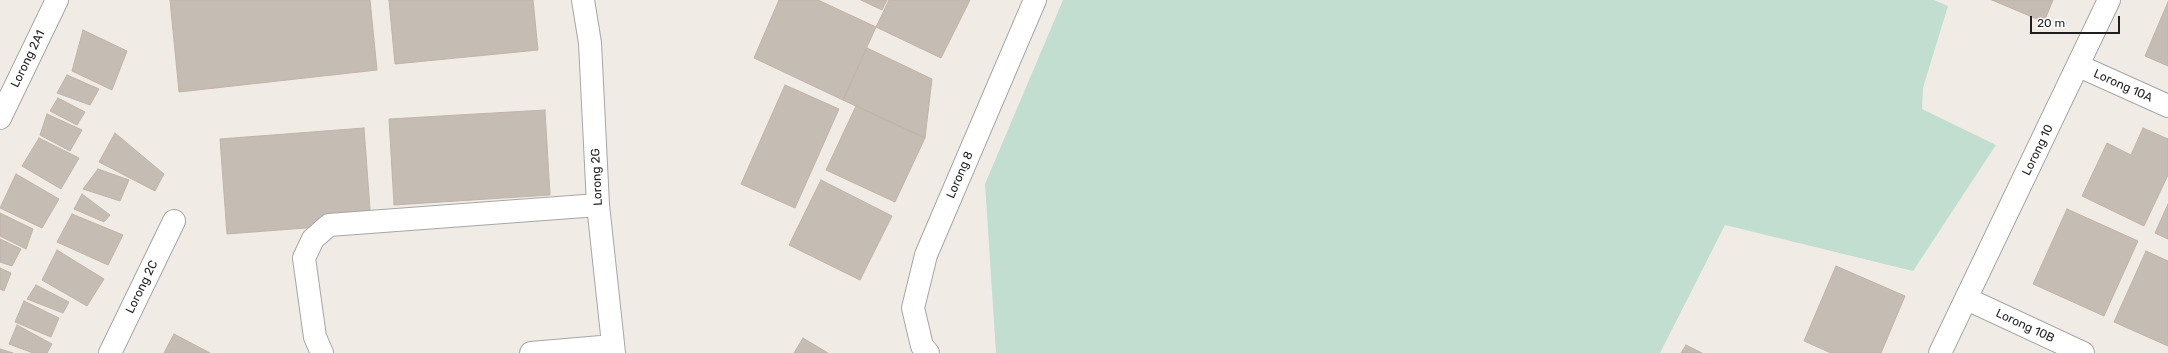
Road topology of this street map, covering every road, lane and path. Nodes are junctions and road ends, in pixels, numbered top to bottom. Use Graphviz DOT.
graph roads {
  1 [pos="57,0"];
  2 [pos="583,0"];
  3 [pos="1035,0"];
  4 [pos="2108,0"];
  5 [pos="2078,66"];
  6 [pos="2168,106"];
  7 [pos="0,118"];
  8 [pos="598,205"];
  9 [pos="174,221"];
  10 [pos="1967,299"];
  11 [pos="614,349"];
  12 [pos="110,353"];
  13 [pos="322,353"];
  14 [pos="531,353"];
  15 [pos="928,353"];
  16 [pos="1940,353"];
  17 [pos="2083,353"];
  1 -- 7 [label="street, Lorong 2A1"];
  2 -- 8 [label="street, Lorong 2G"];
  3 -- 15 [label="street, Lorong 8"];
  4 -- 5 [label="street, Lorong 10"];
  5 -- 6 [label="street, Lorong 10A"];
  5 -- 10 [label="street, Lorong 10"];
  8 -- 11 [label="street, Lorong 2G"];
  8 -- 13 [label="street"];
  9 -- 12 [label="street, Lorong 2C"];
  10 -- 16 [label="street"];
  10 -- 17 [label="street, Lorong 10B"];
  11 -- 14 [label="street"];
}
